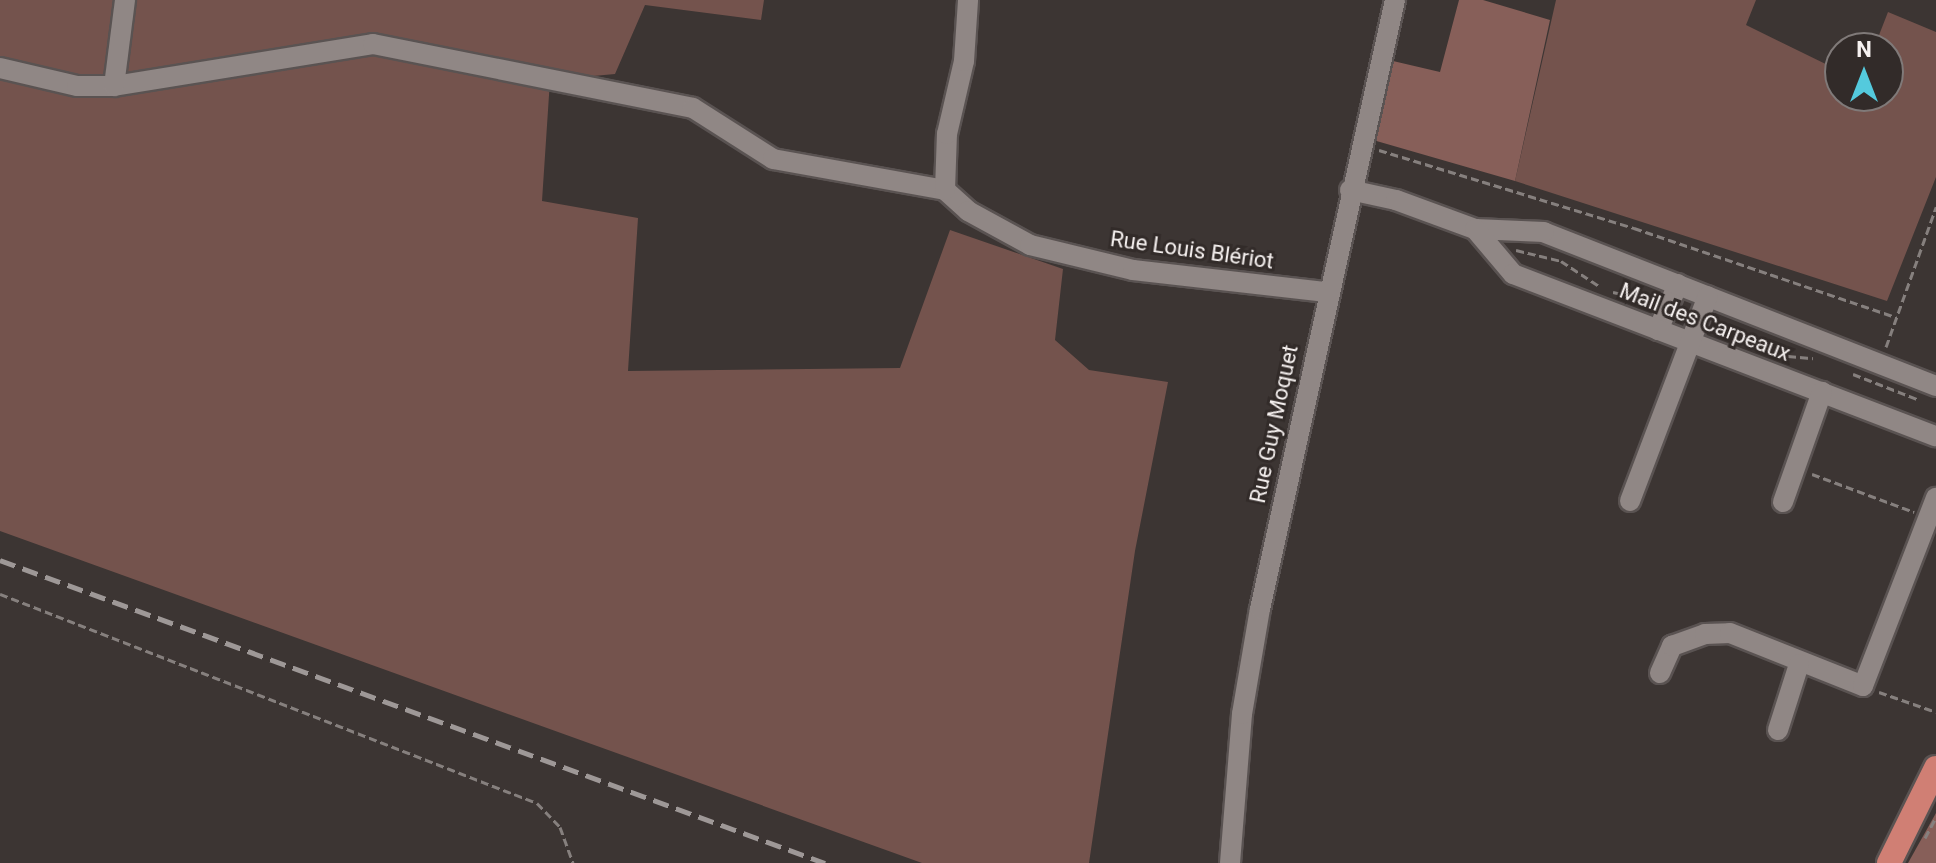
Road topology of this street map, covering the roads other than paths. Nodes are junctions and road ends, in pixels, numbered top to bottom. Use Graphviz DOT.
graph roads {
  1 [pos="125,0"];
  2 [pos="968,0"];
  3 [pos="1395,0"];
  4 [pos="0,68"];
  5 [pos="114,86"];
  6 [pos="945,190"];
  7 [pos="1350,190"];
  8 [pos="1475,229"];
  9 [pos="1678,284"];
  10 [pos="1327,292"];
  11 [pos="1708,296"];
  12 [pos="1658,330"];
  13 [pos="1689,343"];
  14 [pos="1936,386"];
  15 [pos="1822,392"];
  16 [pos="1936,436"];
  17 [pos="1936,498"];
  18 [pos="1630,501"];
  19 [pos="1783,502"];
  20 [pos="1799,664"];
  21 [pos="1660,673"];
  22 [pos="1778,730"];
  23 [pos="1936,768"];
  24 [pos="1230,863"];
  25 [pos="1889,863"];
  1 -- 5 [label="street"];
  2 -- 6 [label="street"];
  3 -- 7 [label="street, Rue Guy Moquet"];
  4 -- 5 [label="street, Rue Louis Blériot"];
  5 -- 6 [label="street, Rue Louis Blériot"];
  6 -- 10 [label="street, Rue Louis Blériot"];
  7 -- 8 [label="street, Mail des Carpeaux"];
  7 -- 10 [label="street, Rue Guy Moquet"];
  8 -- 9 [label="street, Mail des Carpeaux"];
  8 -- 12 [label="street, Mail des Carpeaux"];
  9 -- 11 [label="street, Mail des Carpeaux"];
  9 -- 12 [label="street"];
  10 -- 24 [label="street, Rue Guy Moquet"];
  11 -- 13 [label="street"];
  11 -- 14 [label="street, Mail des Carpeaux"];
  12 -- 13 [label="street, Mail des Carpeaux"];
  13 -- 15 [label="street, Mail des Carpeaux"];
  13 -- 18 [label="street"];
  15 -- 16 [label="street, Mail des Carpeaux"];
  15 -- 19 [label="street"];
  17 -- 20 [label="street"];
  20 -- 21 [label="street"];
  20 -- 22 [label="street"];
  23 -- 25 [label="main road"];
}
